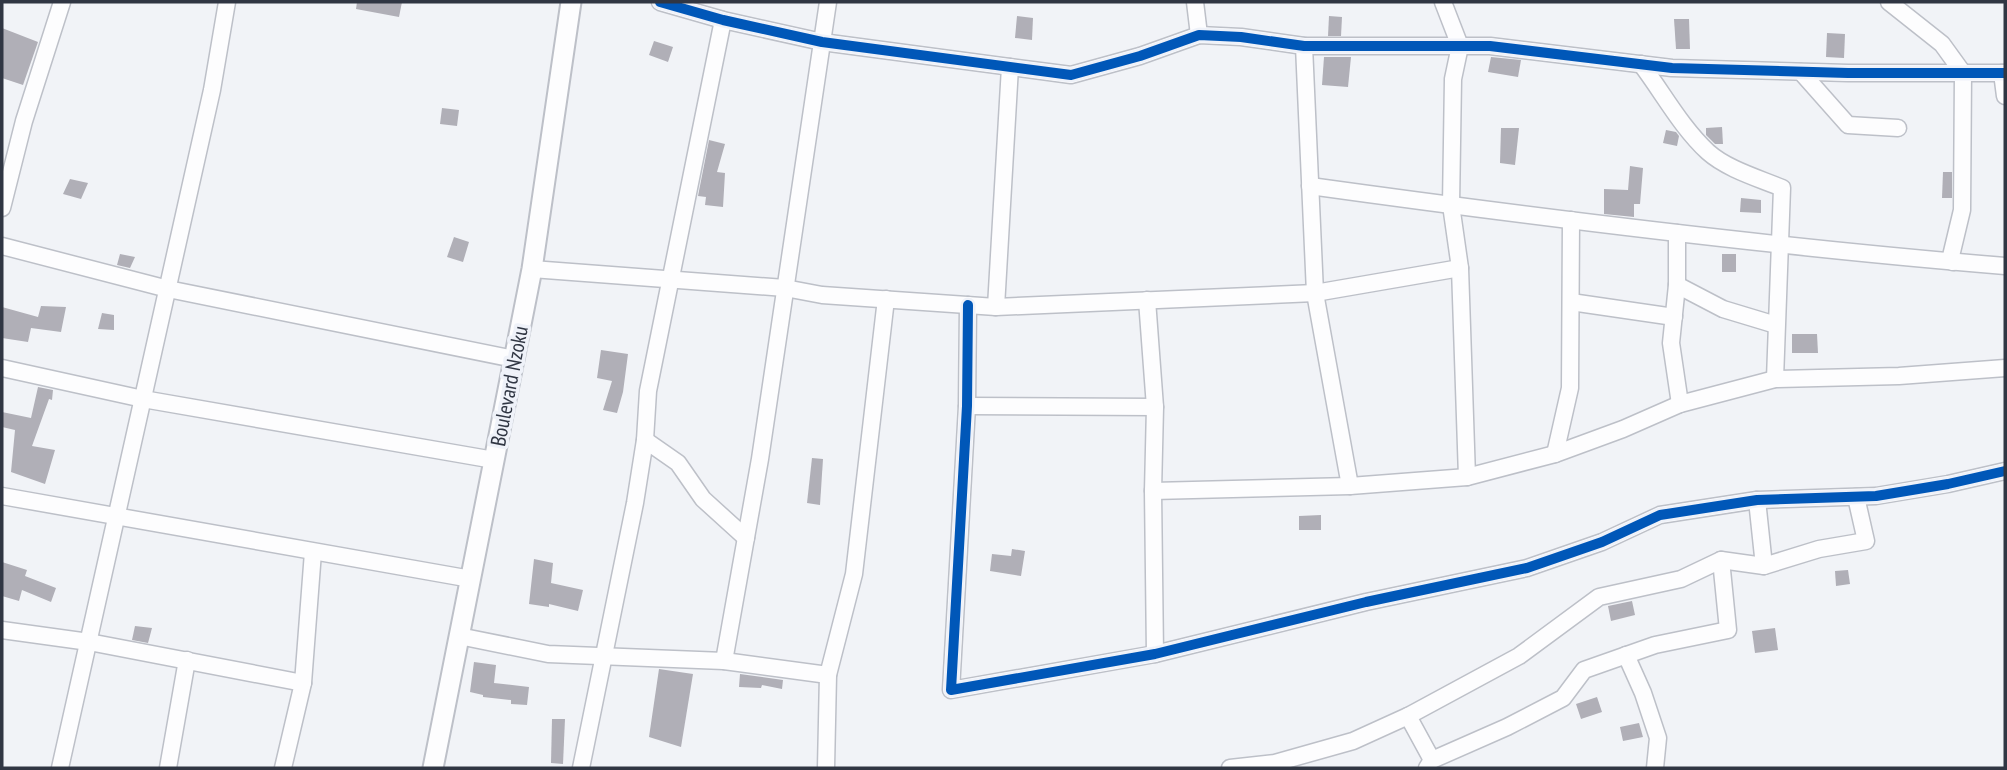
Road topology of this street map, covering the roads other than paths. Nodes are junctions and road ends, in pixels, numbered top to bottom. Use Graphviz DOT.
graph roads {
  1 [pos="62,2"];
  2 [pos="228,2"];
  3 [pos="571,2"];
  4 [pos="660,2"];
  5 [pos="828,2"];
  6 [pos="1195,2"];
  7 [pos="1443,2"];
  8 [pos="1889,2"];
  9 [pos="723,20"];
  10 [pos="1199,35"];
  11 [pos="822,42"];
  12 [pos="1304,46"];
  13 [pos="1460,46"];
  14 [pos="1641,64"];
  15 [pos="1010,67"];
  16 [pos="1801,72"];
  17 [pos="1963,73"];
  18 [pos="2004,73"];
  19 [pos="2005,96"];
  20 [pos="1898,128"];
  21 [pos="1310,186"];
  22 [pos="1451,205"];
  23 [pos="2,208"];
  24 [pos="1571,220"];
  25 [pos="1677,233"];
  26 [pos="1778,245"];
  27 [pos="2,246"];
  28 [pos="1953,262"];
  29 [pos="2005,266"];
  30 [pos="532,268"];
  31 [pos="1460,268"];
  32 [pos="670,279"];
  33 [pos="1677,285"];
  34 [pos="785,288"];
  35 [pos="168,289"];
  36 [pos="1315,293"];
  37 [pos="886,299"];
  38 [pos="1147,300"];
  39 [pos="1571,302"];
  40 [pos="968,305"];
  41 [pos="996,307"];
  42 [pos="1674,317"];
  43 [pos="1776,325"];
  44 [pos="514,359"];
  45 [pos="2,368"];
  46 [pos="2005,368"];
  47 [pos="1775,379"];
  48 [pos="143,399"];
  49 [pos="1680,404"];
  50 [pos="967,406"];
  51 [pos="1155,407"];
  52 [pos="645,440"];
  53 [pos="1555,454"];
  54 [pos="494,460"];
  55 [pos="2005,471"];
  56 [pos="1467,477"];
  57 [pos="1350,486"];
  58 [pos="1153,491"];
  59 [pos="2,496"];
  60 [pos="1856,497"];
  61 [pos="1757,500"];
  62 [pos="117,517"];
  63 [pos="746,538"];
  64 [pos="313,552"];
  65 [pos="1721,560"];
  66 [pos="1764,566"];
  67 [pos="471,579"];
  68 [pos="2,630"];
  69 [pos="459,636"];
  70 [pos="89,642"];
  71 [pos="1156,654"];
  72 [pos="1626,655"];
  73 [pos="604,656"];
  74 [pos="187,660"];
  75 [pos="724,661"];
  76 [pos="828,675"];
  77 [pos="303,683"];
  78 [pos="1408,716"];
  79 [pos="1429,764"];
  80 [pos="60,768"];
  81 [pos="168,768"];
  82 [pos="283,768"];
  83 [pos="433,768"];
  84 [pos="581,768"];
  85 [pos="826,768"];
  86 [pos="1230,768"];
  87 [pos="1655,768"];
  1 -- 23 [label="street"];
  2 -- 35 [label="street"];
  3 -- 30 [label="street, Boulevard Nzoku"];
  4 -- 9 [label="street"];
  5 -- 11 [label="street"];
  6 -- 10 [label="street"];
  7 -- 13 [label="street"];
  8 -- 17 [label="street"];
  9 -- 11 [label="street"];
  9 -- 32 [label="street"];
  10 -- 12 [label="street"];
  10 -- 15 [label="street"];
  11 -- 15 [label="street"];
  11 -- 34 [label="street"];
  12 -- 13 [label="street"];
  12 -- 21 [label="street"];
  13 -- 14 [label="street"];
  13 -- 22 [label="street"];
  14 -- 16 [label="street"];
  14 -- 26 [label="street"];
  15 -- 41 [label="street"];
  16 -- 17 [label="street"];
  16 -- 20 [label="street"];
  17 -- 18 [label="street"];
  17 -- 28 [label="street"];
  18 -- 19 [label="street"];
  21 -- 22 [label="street"];
  21 -- 36 [label="street"];
  22 -- 24 [label="street"];
  22 -- 31 [label="street"];
  24 -- 25 [label="street"];
  24 -- 39 [label="street"];
  25 -- 26 [label="street"];
  25 -- 33 [label="street"];
  26 -- 28 [label="street"];
  26 -- 43 [label="street"];
  27 -- 35 [label="street"];
  28 -- 29 [label="street"];
  30 -- 32 [label="street"];
  30 -- 44 [label="street, Boulevard Nzoku"];
  31 -- 36 [label="street"];
  31 -- 56 [label="street"];
  32 -- 34 [label="street"];
  32 -- 52 [label="street"];
  33 -- 42 [label="street"];
  33 -- 43 [label="street"];
  34 -- 37 [label="street"];
  34 -- 63 [label="street"];
  35 -- 44 [label="street"];
  35 -- 48 [label="street"];
  36 -- 38 [label="street"];
  36 -- 57 [label="street"];
  37 -- 40 [label="street"];
  37 -- 76 [label="street"];
  38 -- 41 [label="street"];
  38 -- 51 [label="street"];
  39 -- 42 [label="street"];
  39 -- 53 [label="street"];
  40 -- 41 [label="street"];
  40 -- 50 [label="street"];
  42 -- 49 [label="street"];
  43 -- 47 [label="street"];
  44 -- 54 [label="street, Boulevard Nzoku"];
  45 -- 48 [label="street"];
  46 -- 47 [label="street"];
  47 -- 49 [label="street"];
  48 -- 54 [label="street"];
  48 -- 62 [label="street"];
  49 -- 53 [label="street"];
  50 -- 51 [label="street"];
  50 -- 71 [label="street"];
  51 -- 58 [label="street"];
  52 -- 63 [label="street"];
  52 -- 73 [label="street"];
  53 -- 56 [label="street"];
  54 -- 67 [label="street, Boulevard Nzoku"];
  55 -- 60 [label="street"];
  56 -- 57 [label="street"];
  57 -- 58 [label="street"];
  58 -- 71 [label="street"];
  59 -- 62 [label="street"];
  60 -- 61 [label="street"];
  60 -- 66 [label="street"];
  61 -- 66 [label="street"];
  61 -- 71 [label="street"];
  62 -- 64 [label="street"];
  62 -- 70 [label="street"];
  63 -- 75 [label="street"];
  64 -- 67 [label="street"];
  64 -- 77 [label="street"];
  65 -- 66 [label="street"];
  65 -- 72 [label="street"];
  65 -- 78 [label="street"];
  67 -- 69 [label="street, Boulevard Nzoku"];
  68 -- 70 [label="street"];
  69 -- 73 [label="street"];
  69 -- 83 [label="street, Boulevard Nzoku"];
  70 -- 74 [label="street"];
  70 -- 80 [label="street"];
  72 -- 79 [label="street"];
  72 -- 87 [label="street"];
  73 -- 75 [label="street"];
  73 -- 84 [label="street"];
  74 -- 77 [label="street"];
  74 -- 81 [label="street"];
  75 -- 76 [label="street"];
  76 -- 85 [label="street"];
  77 -- 82 [label="street"];
  78 -- 79 [label="street"];
  78 -- 86 [label="street"];
}
